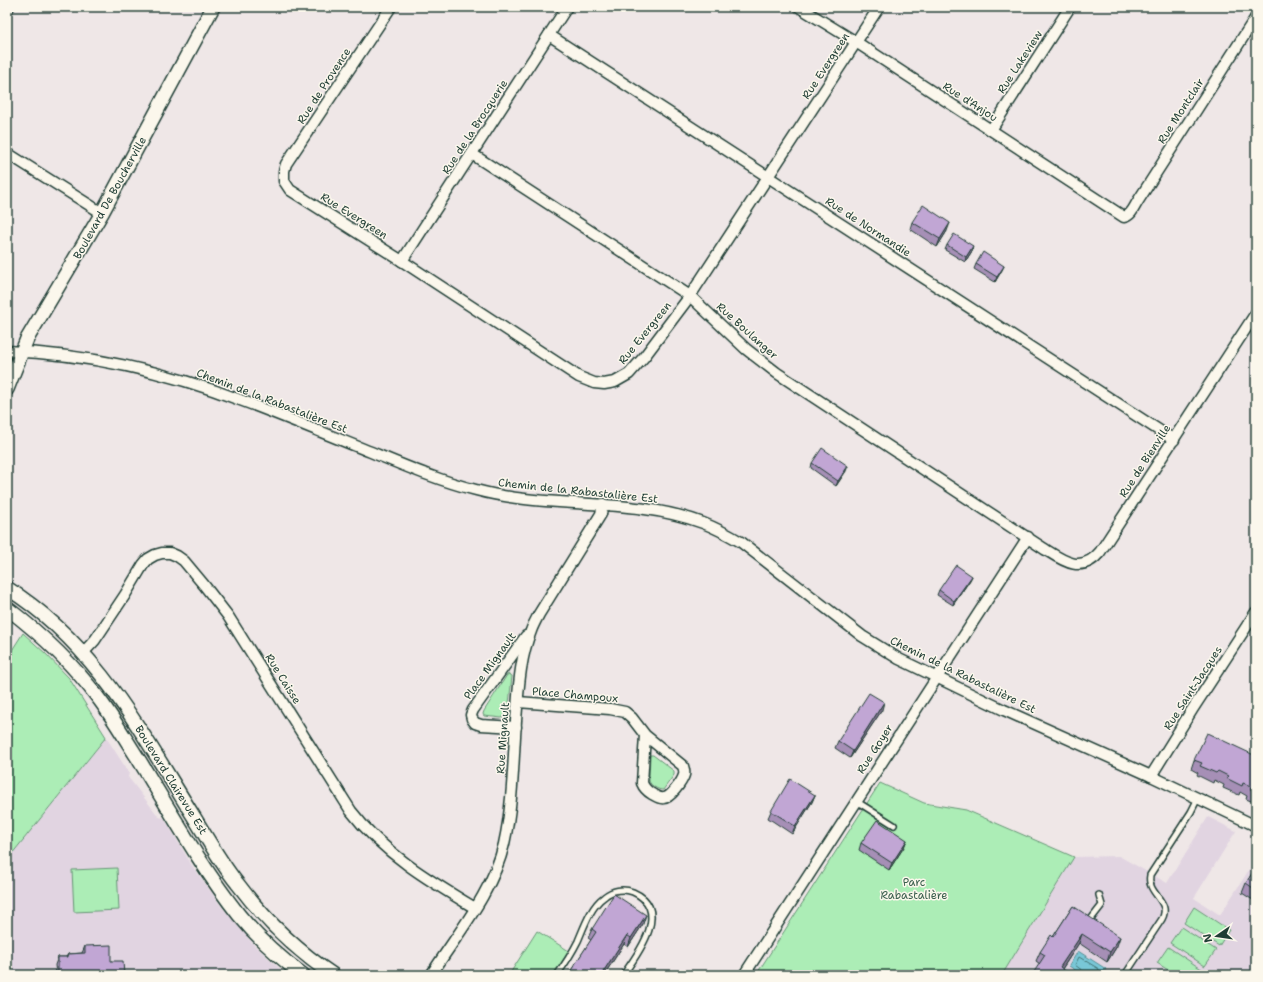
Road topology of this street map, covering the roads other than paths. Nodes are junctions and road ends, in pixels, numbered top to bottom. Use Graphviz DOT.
graph roads {
  1 [pos="9,7"];
  2 [pos="213,7"];
  3 [pos="391,7"];
  4 [pos="567,7"];
  5 [pos="799,7"];
  6 [pos="879,7"];
  7 [pos="1070,7"];
  8 [pos="7,10"];
  9 [pos="1256,17"];
  10 [pos="549,35"];
  11 [pos="856,42"];
  12 [pos="991,130"];
  13 [pos="7,153"];
  14 [pos="472,154"];
  15 [pos="768,177"];
  16 [pos="284,181"];
  17 [pos="102,213"];
  18 [pos="1126,216"];
  19 [pos="402,261"];
  20 [pos="690,296"];
  21 [pos="1256,313"];
  22 [pos="7,351"];
  23 [pos="22,351"];
  24 [pos="7,389"];
  25 [pos="1174,440"];
  26 [pos="603,504"];
  27 [pos="1028,537"];
  28 [pos="7,588"];
  29 [pos="7,608"];
  30 [pos="1256,612"];
  31 [pos="531,630"];
  32 [pos="83,653"];
  33 [pos="936,677"];
  34 [pos="518,702"];
  35 [pos="516,727"];
  36 [pos="645,735"];
  37 [pos="1151,776"];
  38 [pos="1198,798"];
  39 [pos="856,801"];
  40 [pos="894,825"];
  41 [pos="1256,826"];
  42 [pos="1099,895"];
  43 [pos="475,908"];
  44 [pos="1086,926"];
  45 [pos="303,975"];
  46 [pos="333,975"];
  47 [pos="431,975"];
  48 [pos="557,975"];
  49 [pos="623,975"];
  50 [pos="744,975"];
  51 [pos="1125,975"];
  1 -- 8 [label="street"];
  2 -- 17 [label="street, Boulevard De Boucherville"];
  3 -- 16 [label="street, Rue de Provence"];
  4 -- 10 [label="street, Rue de la Brocquerie"];
  5 -- 11 [label="street, Rue d'Anjou"];
  6 -- 11 [label="street, Rue Evergreen"];
  7 -- 12 [label="street, Rue Lakeview"];
  9 -- 18 [label="street, Rue Montclair"];
  10 -- 14 [label="street, Rue de la Brocquerie"];
  10 -- 15 [label="street, Rue de Normandie"];
  11 -- 12 [label="street, Rue d'Anjou"];
  11 -- 15 [label="street, Rue Evergreen"];
  12 -- 18 [label="street, Rue d'Anjou"];
  13 -- 17 [label="street"];
  14 -- 19 [label="street, Rue de la Brocquerie"];
  14 -- 20 [label="street, Rue Boulanger"];
  15 -- 20 [label="street, Rue Evergreen"];
  15 -- 25 [label="street, Rue de Normandie"];
  16 -- 19 [label="street, Rue Evergreen"];
  17 -- 23 [label="street, Boulevard De Boucherville"];
  19 -- 20 [label="street, Rue Evergreen"];
  20 -- 27 [label="street, Rue Boulanger"];
  21 -- 25 [label="street, Rue de Bienville"];
  22 -- 23 [label="street, Chemin de la Rabastalière Est"];
  23 -- 24 [label="street, Boulevard De Boucherville"];
  23 -- 26 [label="street, Chemin de la Rabastalière Est"];
  25 -- 27 [label="street, Rue de Bienville"];
  26 -- 31 [label="street, Rue Mignault"];
  26 -- 33 [label="street, Chemin de la Rabastalière Est"];
  27 -- 33 [label="street, Rue Goyer"];
  28 -- 32 [label="street, Boulevard Clairevue Est"];
  29 -- 45 [label="street, Boulevard Clairevue Est"];
  30 -- 37 [label="street, Rue Saint-Jacques"];
  31 -- 34 [label="street, Rue Mignault"];
  31 -- 35 [label="street, Place Mignault"];
  32 -- 43 [label="street, Rue Caisse"];
  32 -- 46 [label="street, Boulevard Clairevue Est"];
  33 -- 37 [label="street, Chemin de la Rabastalière Est"];
  33 -- 39 [label="street, Rue Goyer"];
  34 -- 35 [label="street, Rue Mignault"];
  34 -- 36 [label="street, Place Champoux"];
  35 -- 43 [label="street, Rue Mignault"];
  36 -- 36 [label="street, Place Champoux"];
  37 -- 38 [label="street, Chemin de la Rabastalière Est"];
  38 -- 41 [label="street, Chemin de la Rabastalière Est"];
  38 -- 51 [label="lane"];
  39 -- 40 [label="lane"];
  39 -- 50 [label="street, Rue Goyer"];
  42 -- 44 [label="lane"];
  43 -- 47 [label="street, Rue Mignault"];
  48 -- 49 [label="lane"];
}
